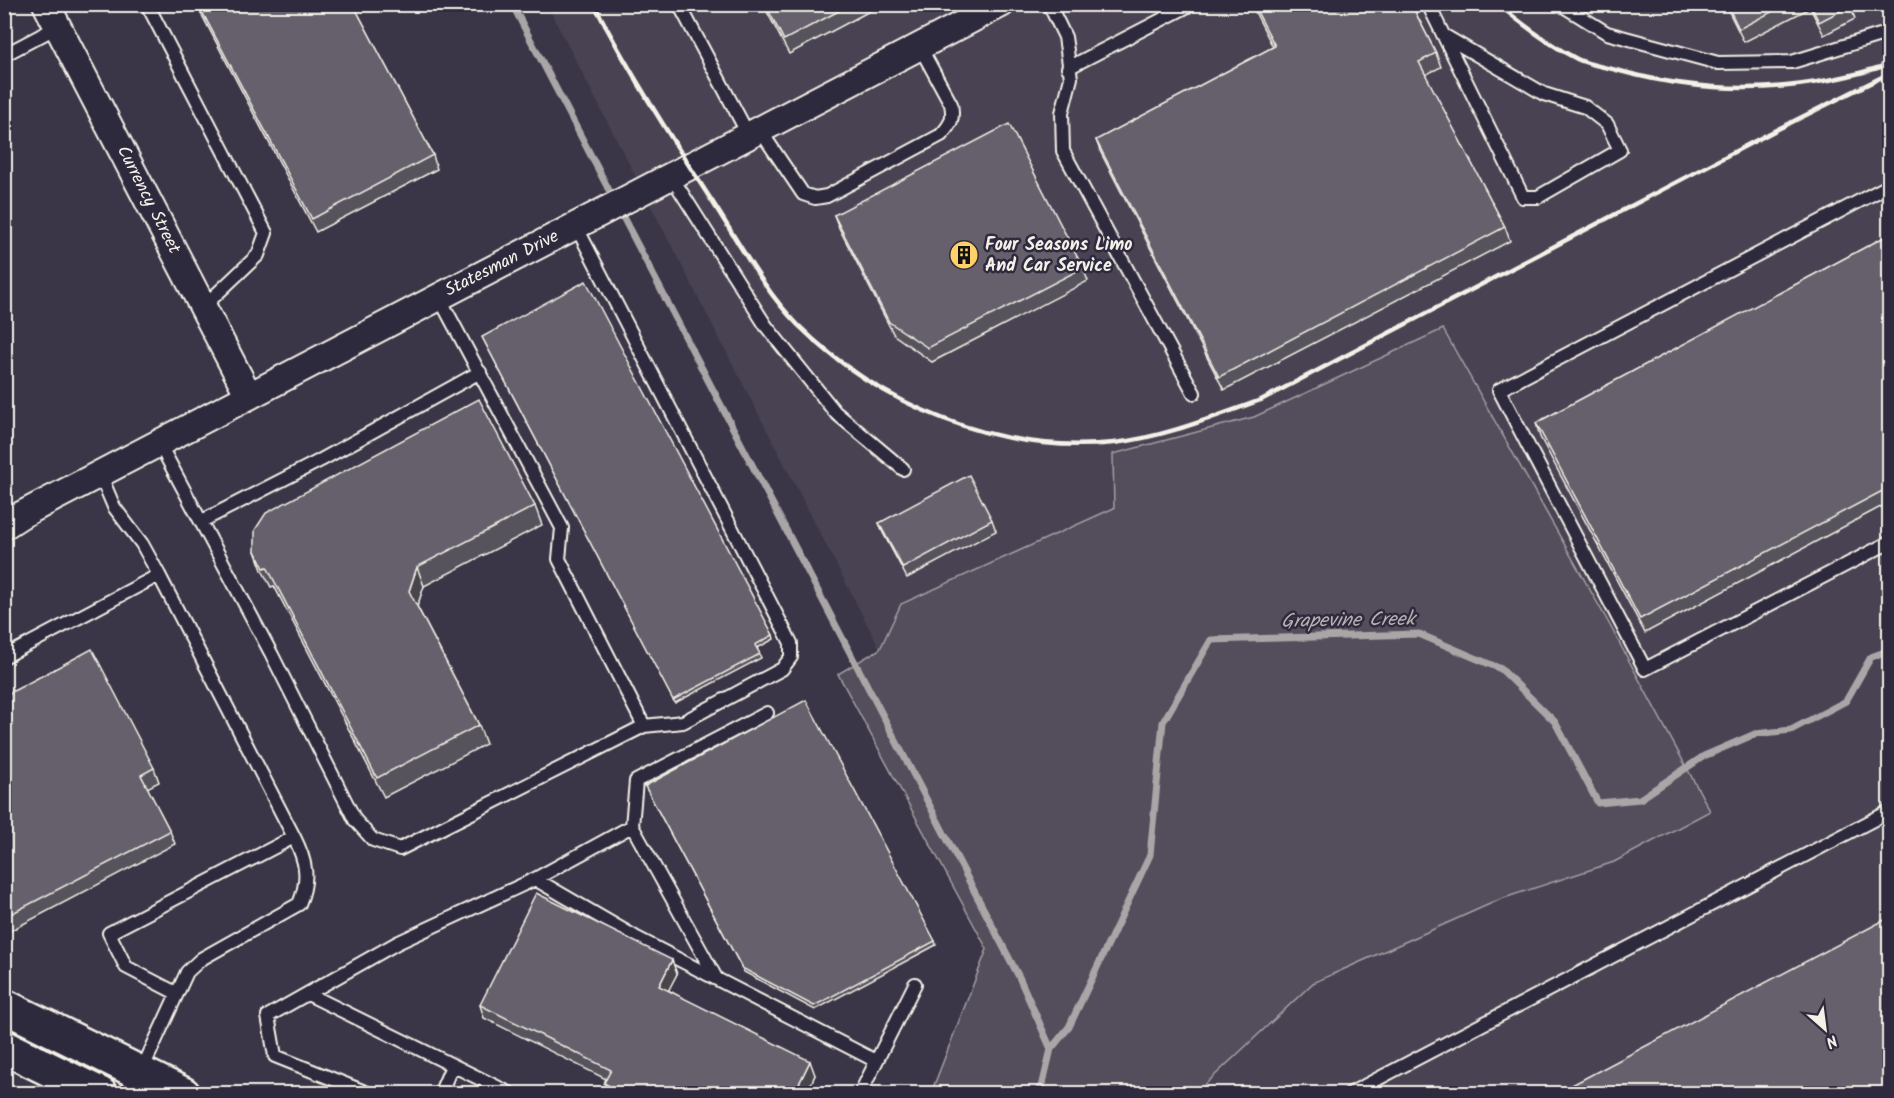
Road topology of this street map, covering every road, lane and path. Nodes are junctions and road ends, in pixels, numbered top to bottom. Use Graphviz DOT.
graph roads {
  1 [pos="147,4"];
  2 [pos="679,4"];
  3 [pos="1001,4"];
  4 [pos="1049,4"];
  5 [pos="1192,4"];
  6 [pos="1428,4"];
  7 [pos="1560,4"];
  8 [pos="52,16"];
  9 [pos="1890,32"];
  10 [pos="1443,35"];
  11 [pos="920,47"];
  12 [pos="4,55"];
  13 [pos="1068,68"];
  14 [pos="754,133"];
  15 [pos="665,179"];
  16 [pos="1890,185"];
  17 [pos="576,226"];
  18 [pos="439,297"];
  19 [pos="203,307"];
  20 [pos="480,372"];
  21 [pos="1194,393"];
  22 [pos="249,396"];
  23 [pos="159,442"];
  24 [pos="903,470"];
  25 [pos="100,474"];
  26 [pos="202,521"];
  27 [pos="4,526"];
  28 [pos="1890,542"];
  29 [pos="159,575"];
  30 [pos="4,657"];
  31 [pos="767,712"];
  32 [pos="644,726"];
  33 [pos="1890,811"];
  34 [pos="632,826"];
  35 [pos="294,837"];
  36 [pos="535,879"];
  37 [pos="716,979"];
  38 [pos="915,984"];
  39 [pos="176,993"];
  40 [pos="308,994"];
  41 [pos="4,1006"];
  42 [pos="4,1047"];
  43 [pos="876,1061"];
  44 [pos="452,1066"];
  45 [pos="135,1084"];
  46 [pos="100,1094"];
  47 [pos="183,1094"];
  48 [pos="370,1094"];
  49 [pos="440,1094"];
  50 [pos="511,1094"];
  51 [pos="860,1094"];
  52 [pos="1349,1094"];
  1 -- 19 [label="lane"];
  2 -- 14 [label="lane"];
  3 -- 11 [label="street, Statesman Drive"];
  4 -- 13 [label="lane"];
  5 -- 13 [label="lane"];
  6 -- 10 [label="lane"];
  7 -- 9 [label="lane"];
  8 -- 12 [label="lane"];
  8 -- 19 [label="street, Currency Street"];
  10 -- 10 [label="lane"];
  11 -- 14 [label="street, Statesman Drive"];
  11 -- 14 [label="lane"];
  13 -- 21 [label="lane"];
  14 -- 15 [label="street, Statesman Drive"];
  15 -- 17 [label="street, Statesman Drive"];
  15 -- 24 [label="lane"];
  16 -- 28 [label="lane"];
  17 -- 18 [label="street, Statesman Drive"];
  17 -- 32 [label="lane"];
  18 -- 20 [label="lane"];
  18 -- 22 [label="street, Statesman Drive"];
  19 -- 22 [label="street, Currency Street"];
  20 -- 26 [label="lane"];
  20 -- 32 [label="lane"];
  22 -- 23 [label="street, Statesman Drive"];
  23 -- 25 [label="street, Statesman Drive"];
  23 -- 26 [label="lane"];
  25 -- 27 [label="street, Statesman Drive"];
  25 -- 29 [label="lane"];
  26 -- 32 [label="lane"];
  29 -- 30 [label="lane"];
  29 -- 35 [label="lane"];
  31 -- 34 [label="lane"];
  33 -- 52 [label="lane"];
  34 -- 36 [label="lane"];
  34 -- 37 [label="lane"];
  35 -- 39 [label="lane"];
  35 -- 39 [label="lane"];
  36 -- 37 [label="lane"];
  36 -- 40 [label="lane"];
  37 -- 43 [label="lane"];
  38 -- 43 [label="lane"];
  39 -- 45 [label="lane"];
  40 -- 44 [label="lane"];
  40 -- 48 [label="lane"];
  41 -- 45 [label="street"];
  42 -- 46 [label="street"];
  43 -- 51 [label="lane"];
  44 -- 49 [label="lane"];
  44 -- 50 [label="lane"];
  45 -- 47 [label="street"];
}
